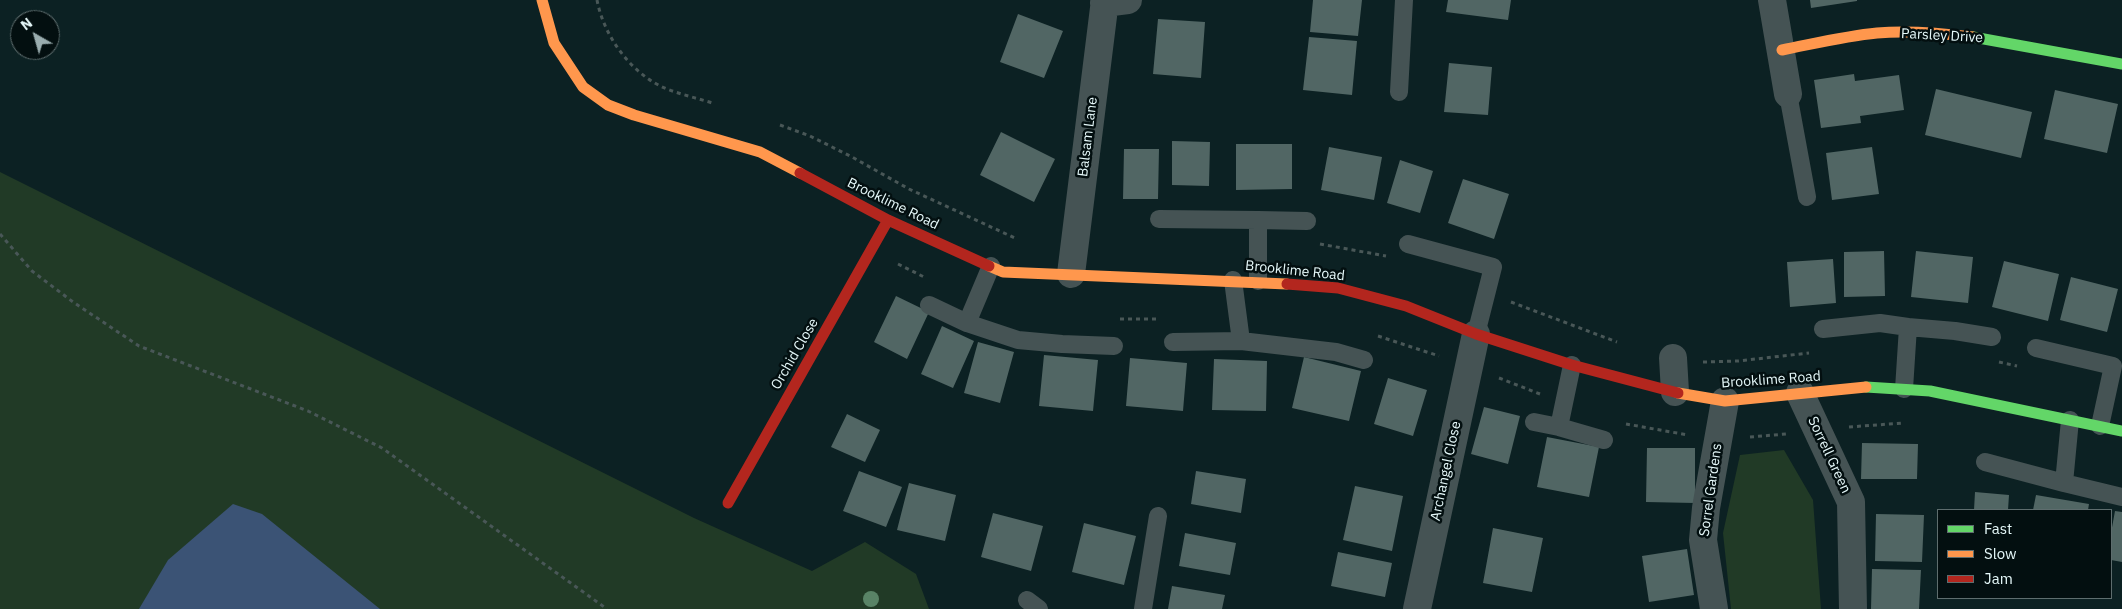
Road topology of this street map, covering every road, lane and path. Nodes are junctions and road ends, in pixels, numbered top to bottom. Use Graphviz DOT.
graph roads {
  1 [pos="542,0"];
  2 [pos="597,0"];
  3 [pos="1404,0"];
  4 [pos="1772,0"];
  5 [pos="1112,1"];
  6 [pos="1782,50"];
  7 [pos="2122,64"];
  8 [pos="1399,92"];
  9 [pos="1788,94"];
  10 [pos="722,106"];
  11 [pos="776,123"];
  12 [pos="1807,197"];
  13 [pos="1159,219"];
  14 [pos="888,220"];
  15 [pos="1258,220"];
  16 [pos="1307,221"];
  17 [pos="0,234"];
  18 [pos="1022,240"];
  19 [pos="1311,244"];
  20 [pos="1408,244"];
  21 [pos="1388,256"];
  22 [pos="990,266"];
  23 [pos="1071,274"];
  24 [pos="1233,280"];
  25 [pos="1258,281"];
  26 [pos="1486,294"];
  27 [pos="929,305"];
  28 [pos="967,322"];
  29 [pos="1908,328"];
  30 [pos="1822,329"];
  31 [pos="1476,334"];
  32 [pos="1992,338"];
  33 [pos="1240,341"];
  34 [pos="1173,342"];
  35 [pos="1623,345"];
  36 [pos="1114,346"];
  37 [pos="2036,348"];
  38 [pos="1673,358"];
  39 [pos="1364,360"];
  40 [pos="1572,364"];
  41 [pos="2118,367"];
  42 [pos="1904,389"];
  43 [pos="1675,392"];
  44 [pos="1800,393"];
  45 [pos="1725,401"];
  46 [pos="2070,420"];
  47 [pos="1534,422"];
  48 [pos="2100,426"];
  49 [pos="1559,427"];
  50 [pos="2122,431"];
  51 [pos="1604,440"];
  52 [pos="1985,462"];
  53 [pos="2064,483"];
  54 [pos="2122,497"];
  55 [pos="728,502"];
  56 [pos="1158,516"];
  57 [pos="607,609"];
  58 [pos="1143,609"];
  59 [pos="1417,609"];
  60 [pos="1714,609"];
  61 [pos="1852,609"];
  1 -- 14 [label="street, Brooklime Road"];
  2 -- 10 [label="path"];
  3 -- 8 [label="lane"];
  4 -- 6 [label="street"];
  5 -- 23 [label="street, Balsam Lane"];
  6 -- 7 [label="street, Parsley Drive"];
  6 -- 9 [label="street"];
  9 -- 12 [label="lane"];
  11 -- 18 [label="path"];
  13 -- 15 [label="lane"];
  14 -- 22 [label="street, Brooklime Road"];
  14 -- 55 [label="street, Orchid Close"];
  15 -- 16 [label="lane"];
  15 -- 25 [label="lane"];
  17 -- 57 [label="path"];
  19 -- 21 [label="path"];
  20 -- 26 [label="lane"];
  22 -- 23 [label="street, Brooklime Road"];
  22 -- 28 [label="lane"];
  23 -- 24 [label="street, Brooklime Road"];
  24 -- 25 [label="street, Brooklime Road"];
  24 -- 33 [label="lane"];
  25 -- 31 [label="street, Brooklime Road"];
  26 -- 31 [label="lane"];
  26 -- 35 [label="path"];
  27 -- 28 [label="lane"];
  28 -- 36 [label="lane"];
  29 -- 30 [label="lane"];
  29 -- 32 [label="lane"];
  29 -- 42 [label="lane"];
  31 -- 40 [label="street, Brooklime Road"];
  31 -- 59 [label="street, Archangel Close"];
  33 -- 34 [label="lane"];
  33 -- 39 [label="lane"];
  37 -- 41 [label="lane"];
  38 -- 43 [label="street"];
  40 -- 43 [label="street, Brooklime Road"];
  40 -- 49 [label="lane"];
  41 -- 48 [label="lane"];
  42 -- 44 [label="street, Brooklime Road"];
  42 -- 46 [label="street, Brooklime Road"];
  43 -- 45 [label="street, Brooklime Road"];
  44 -- 45 [label="street, Brooklime Road"];
  44 -- 61 [label="street, Sorrell Green"];
  45 -- 60 [label="street, Sorrel Gardens"];
  46 -- 48 [label="street, Brooklime Road"];
  46 -- 53 [label="lane"];
  47 -- 49 [label="lane"];
  48 -- 50 [label="street, Brooklime Road"];
  49 -- 51 [label="lane"];
  52 -- 53 [label="lane"];
  53 -- 54 [label="lane"];
  56 -- 58 [label="lane"];
}
